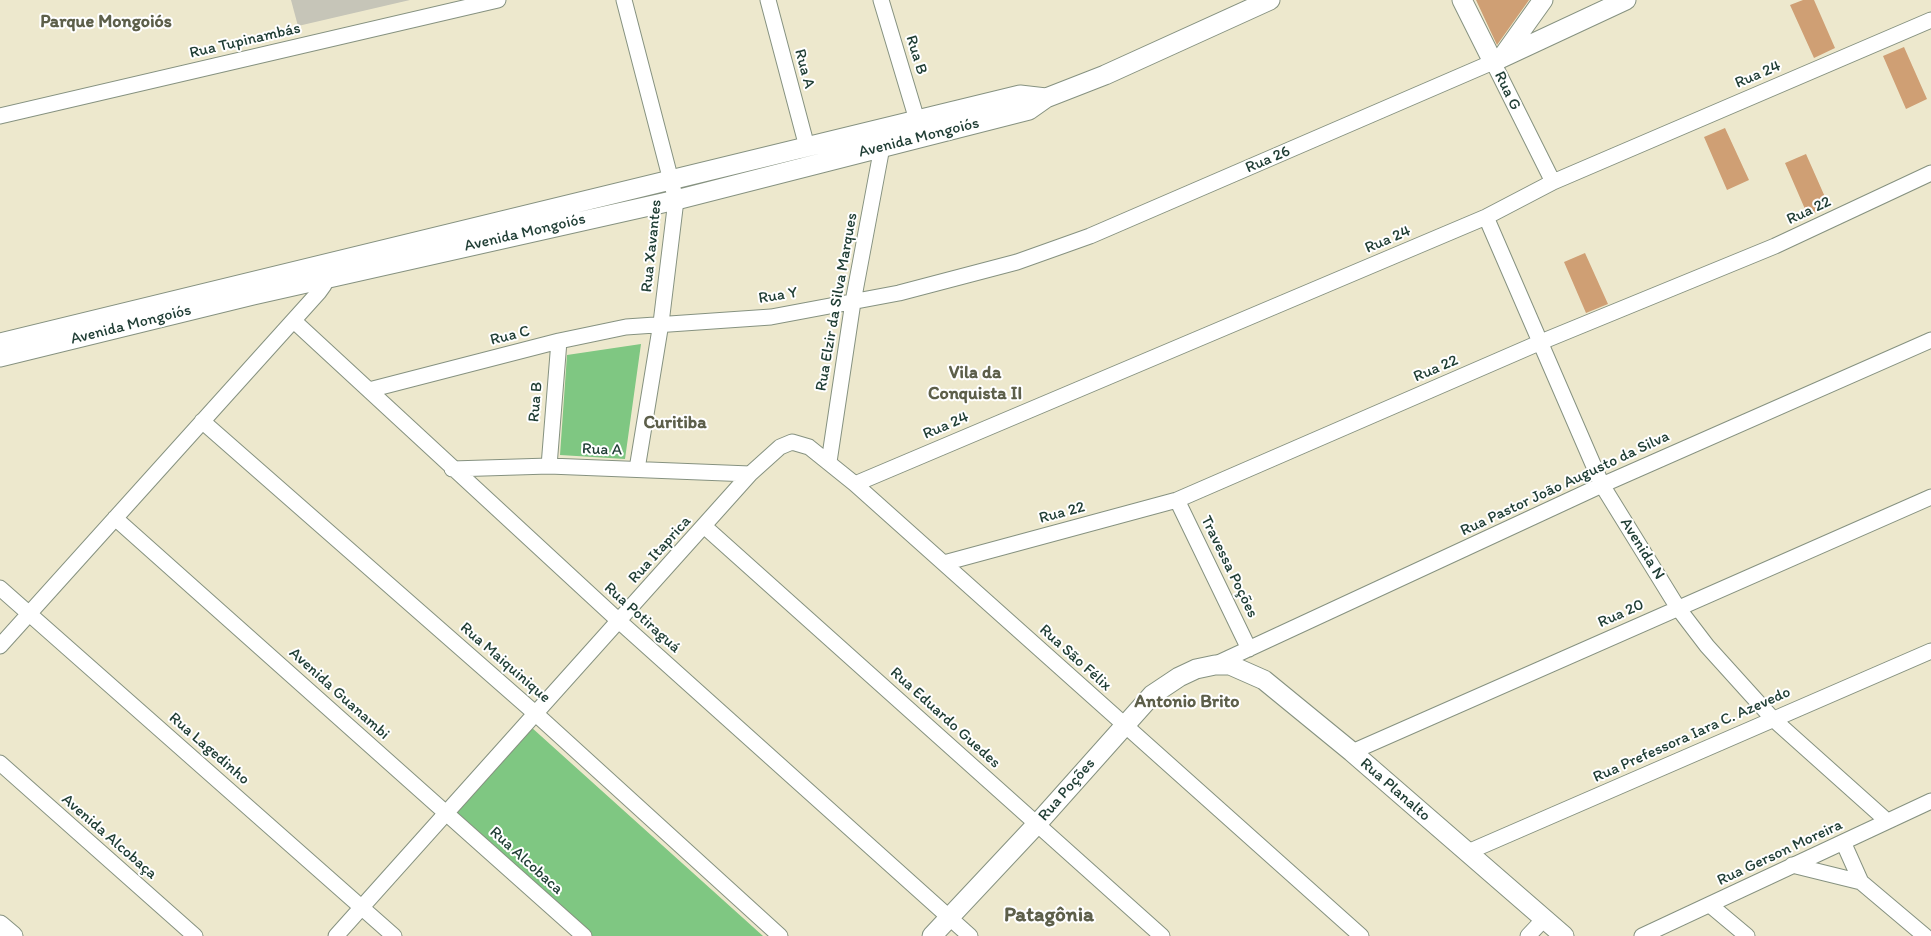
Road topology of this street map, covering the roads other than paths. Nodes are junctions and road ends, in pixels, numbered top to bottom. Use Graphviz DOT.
graph roads {
  1 [pos="498,0"];
  2 [pos="624,0"];
  3 [pos="768,0"];
  4 [pos="881,0"];
  5 [pos="1270,0"];
  6 [pos="1462,0"];
  7 [pos="1543,0"];
  8 [pos="1626,0"];
  9 [pos="1931,20"];
  10 [pos="1497,60"];
  11 [pos="1046,98"];
  12 [pos="0,116"];
  13 [pos="917,120"];
  14 [pos="807,147"];
  15 [pos="882,147"];
  16 [pos="1931,173"];
  17 [pos="672,181"];
  18 [pos="1553,182"];
  19 [pos="676,200"];
  20 [pos="1486,217"];
  21 [pos="323,271"];
  22 [pos="899,293"];
  23 [pos="853,302"];
  24 [pos="294,321"];
  25 [pos="661,323"];
  26 [pos="1931,340"];
  27 [pos="558,342"];
  28 [pos="1541,342"];
  29 [pos="0,343"];
  30 [pos="0,356"];
  31 [pos="369,390"];
  32 [pos="202,421"];
  33 [pos="809,447"];
  34 [pos="829,462"];
  35 [pos="549,466"];
  36 [pos="452,468"];
  37 [pos="637,469"];
  38 [pos="750,474"];
  39 [pos="855,484"];
  40 [pos="1602,485"];
  41 [pos="1931,497"];
  42 [pos="1177,500"];
  43 [pos="115,518"];
  44 [pos="704,526"];
  45 [pos="944,563"];
  46 [pos="0,588"];
  47 [pos="1678,608"];
  48 [pos="29,614"];
  49 [pos="620,622"];
  50 [pos="0,646"];
  51 [pos="1249,649"];
  52 [pos="1931,651"];
  53 [pos="1215,665"];
  54 [pos="536,714"];
  55 [pos="1773,719"];
  56 [pos="1123,726"];
  57 [pos="1352,752"];
  58 [pos="0,763"];
  59 [pos="1931,801"];
  60 [pos="446,812"];
  61 [pos="1886,820"];
  62 [pos="1037,824"];
  63 [pos="1844,844"];
  64 [pos="1468,852"];
  65 [pos="1792,865"];
  66 [pos="1861,882"];
  67 [pos="1710,905"];
  68 [pos="362,907"];
  69 [pos="949,917"];
  70 [pos="1544,919"];
  71 [pos="0,925"];
  72 [pos="12,936"];
  73 [pos="195,936"];
  74 [pos="336,936"];
  75 [pos="394,936"];
  76 [pos="584,936"];
  77 [pos="780,936"];
  78 [pos="932,936"];
  79 [pos="970,936"];
  80 [pos="1162,936"];
  81 [pos="1361,936"];
  82 [pos="1528,936"];
  83 [pos="1564,936"];
  84 [pos="1642,936"];
  85 [pos="1747,936"];
  86 [pos="1925,936"];
  1 -- 12 [label="street, Rua Tupinambás"];
  2 -- 17 [label="street, Rua Xavantes"];
  3 -- 14 [label="street, Rua A"];
  4 -- 13 [label="street, Rua B"];
  5 -- 11 [label="street, Avenida Mongoiós"];
  6 -- 10 [label="street, Rua G"];
  7 -- 10 [label="street"];
  8 -- 10 [label="street, Rua 26"];
  9 -- 18 [label="street, Rua 24"];
  10 -- 18 [label="street, Rua G"];
  10 -- 22 [label="street, Rua 26"];
  11 -- 13 [label="street, Avenida Mongoiós"];
  11 -- 15 [label="street, Avenida Mongoiós"];
  13 -- 14 [label="street, Avenida Mongoiós"];
  14 -- 17 [label="street, Avenida Mongoiós"];
  15 -- 19 [label="street, Avenida Mongoiós"];
  15 -- 23 [label="street, Rua Elzir da Silva Marques"];
  16 -- 28 [label="street, Rua 22"];
  17 -- 19 [label="street, Rua Xavantes"];
  17 -- 21 [label="street, Avenida Mongoiós"];
  18 -- 20 [label="street, Rua 24"];
  19 -- 21 [label="street, Avenida Mongoiós"];
  19 -- 25 [label="street, Rua Xavantes"];
  20 -- 28 [label="street, Avenida N"];
  20 -- 39 [label="street, Rua 24"];
  21 -- 24 [label="street"];
  21 -- 29 [label="street, Avenida Mongoiós"];
  21 -- 30 [label="street, Avenida Mongoiós"];
  22 -- 23 [label="street, Rua Y"];
  23 -- 25 [label="street, Rua Y"];
  23 -- 34 [label="street, Rua Elzir da Silva Marques"];
  24 -- 31 [label="street, Rua Potiraguá"];
  24 -- 32 [label="street"];
  25 -- 27 [label="street, Rua C"];
  25 -- 37 [label="street, Rua Xavantes"];
  26 -- 40 [label="street, Rua Pastor João Augusto da Silva"];
  27 -- 31 [label="street, Rua C"];
  27 -- 35 [label="street, Rua B"];
  28 -- 40 [label="street, Avenida N"];
  28 -- 42 [label="street, Rua 22"];
  31 -- 36 [label="street, Rua Potiraguá"];
  32 -- 43 [label="street"];
  32 -- 54 [label="street, Rua Maiquinique"];
  33 -- 34 [label="street, Rua São Félix"];
  33 -- 38 [label="street, Rua Itaprica"];
  34 -- 39 [label="street, Rua São Félix"];
  35 -- 36 [label="street, Rua A"];
  35 -- 37 [label="street, Rua A"];
  36 -- 49 [label="street, Rua Potiraguá"];
  37 -- 38 [label="street, Rua A"];
  38 -- 44 [label="street, Rua Itaprica"];
  39 -- 45 [label="street, Rua São Félix"];
  40 -- 47 [label="street, Avenida N"];
  40 -- 51 [label="street, Rua Pastor João Augusto da Silva"];
  41 -- 47 [label="street, Rua 20"];
  42 -- 45 [label="street, Rua 22"];
  42 -- 51 [label="street, Travessa Poções"];
  43 -- 48 [label="street"];
  43 -- 60 [label="street, Avenida Guanambi"];
  44 -- 49 [label="street, Rua Itaprica"];
  44 -- 62 [label="street, Rua Eduardo Guedes"];
  45 -- 56 [label="street, Rua São Félix"];
  46 -- 48 [label="street, Rua Lagedinho"];
  47 -- 55 [label="street, Avenida N"];
  47 -- 57 [label="street, Rua 20"];
  48 -- 50 [label="street"];
  48 -- 68 [label="street, Rua Lagedinho"];
  49 -- 54 [label="street, Rua Itaprica"];
  49 -- 69 [label="street, Rua Potiraguá"];
  51 -- 53 [label="street, Rua Pastor João Augusto da Silva"];
  52 -- 55 [label="street, Rua Prefessora Iara C. Azevedo"];
  53 -- 56 [label="street, Rua Poções"];
  53 -- 57 [label="street, Rua Planalto"];
  54 -- 60 [label="street, Rua Itaprica"];
  54 -- 77 [label="street, Rua Maiquinique"];
  55 -- 61 [label="street, Avenida N"];
  55 -- 64 [label="street, Rua Prefessora Iara C. Azevedo"];
  56 -- 62 [label="street, Rua Poções"];
  56 -- 81 [label="street, Rua São Félix"];
  57 -- 64 [label="street, Rua Planalto"];
  58 -- 73 [label="street, Avenida Alcobaça"];
  59 -- 61 [label="street, Rua Gerson Moreira"];
  60 -- 68 [label="street"];
  60 -- 76 [label="street, Rua Alcobaca"];
  61 -- 63 [label="street, Rua Gerson Moreira"];
  62 -- 69 [label="street, Rua Poções"];
  62 -- 80 [label="street, Rua Eduardo Guedes"];
  63 -- 65 [label="street, Rua Gerson Moreira"];
  63 -- 66 [label="street"];
  64 -- 70 [label="street, Rua Planalto"];
  65 -- 66 [label="street"];
  65 -- 67 [label="street, Rua Gerson Moreira"];
  66 -- 86 [label="street"];
  67 -- 84 [label="street, Rua Gerson Moreira"];
  67 -- 85 [label="street"];
  68 -- 74 [label="street"];
  68 -- 75 [label="street, Rua Lagedinho"];
  69 -- 78 [label="street, Rua Poções"];
  69 -- 79 [label="street, Rua Potiraguá"];
  70 -- 82 [label="street"];
  70 -- 83 [label="street, Rua Planalto"];
  71 -- 72 [label="street"];
}
